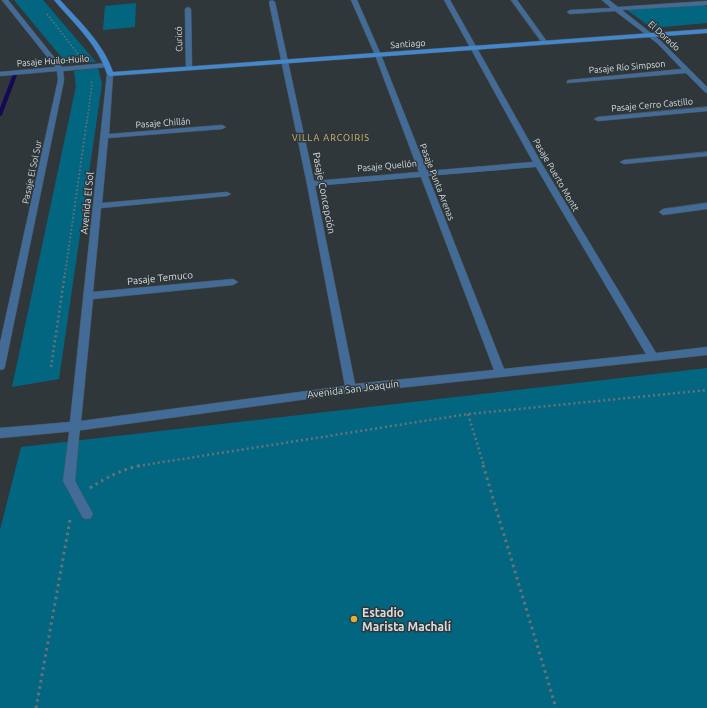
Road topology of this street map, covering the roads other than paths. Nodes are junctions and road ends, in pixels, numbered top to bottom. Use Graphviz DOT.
graph roads {
  1 [pos="58,0"];
  2 [pos="354,0"];
  3 [pos="447,0"];
  4 [pos="514,0"];
  5 [pos="605,0"];
  6 [pos="3,1"];
  7 [pos="272,2"];
  8 [pos="707,3"];
  9 [pos="188,8"];
  10 [pos="616,8"];
  11 [pos="570,12"];
  12 [pos="707,31"];
  13 [pos="651,36"];
  14 [pos="545,43"];
  15 [pos="474,48"];
  16 [pos="378,55"];
  17 [pos="286,61"];
  18 [pos="189,68"];
  19 [pos="60,69"];
  20 [pos="109,69"];
  21 [pos="687,71"];
  22 [pos="0,74"];
  23 [pos="569,82"];
  24 [pos="707,91"];
  25 [pos="707,109"];
  26 [pos="598,119"];
  27 [pos="222,127"];
  28 [pos="105,136"];
  29 [pos="707,154"];
  30 [pos="624,162"];
  31 [pos="538,164"];
  32 [pos="422,173"];
  33 [pos="311,184"];
  34 [pos="227,194"];
  35 [pos="97,206"];
  36 [pos="707,206"];
  37 [pos="663,212"];
  38 [pos="234,282"];
  39 [pos="89,296"];
  40 [pos="707,351"];
  41 [pos="653,357"];
  42 [pos="0,366"];
  43 [pos="500,372"];
  44 [pos="351,389"];
  45 [pos="75,426"];
  46 [pos="0,433"];
  47 [pos="87,514"];
  1 -- 20 [label="street"];
  2 -- 16 [label="street, Pasaje Punta Arenas"];
  3 -- 15 [label="street, Pasaje Puerto Montt"];
  4 -- 14 [label="street"];
  5 -- 10 [label="street, El Dorado"];
  6 -- 19 [label="street"];
  7 -- 17 [label="street, Pasaje Concepción"];
  8 -- 10 [label="street"];
  9 -- 18 [label="street, Curicó"];
  10 -- 11 [label="street"];
  10 -- 13 [label="street, El Dorado"];
  12 -- 13 [label="street, Santiago"];
  13 -- 14 [label="street, Santiago"];
  13 -- 21 [label="street, El Dorado"];
  14 -- 15 [label="street, Santiago"];
  15 -- 16 [label="street, Santiago"];
  15 -- 31 [label="street, Pasaje Puerto Montt"];
  16 -- 17 [label="street, Santiago"];
  16 -- 32 [label="street, Pasaje Punta Arenas"];
  17 -- 18 [label="street, Santiago"];
  17 -- 33 [label="street, Pasaje Concepción"];
  18 -- 20 [label="street, Santiago"];
  19 -- 20 [label="street, Pasaje Huilo-Huilo"];
  19 -- 22 [label="street, Pasaje Huilo-Huilo"];
  19 -- 42 [label="street, Pasaje El Sol Sur"];
  20 -- 28 [label="street, Avenida El Sol"];
  21 -- 23 [label="street, Pasaje Río Simpson"];
  21 -- 24 [label="street, El Dorado"];
  25 -- 26 [label="street, Pasaje Cerro Castillo"];
  27 -- 28 [label="street, Pasaje Chillán"];
  28 -- 35 [label="street, Avenida El Sol"];
  29 -- 30 [label="street"];
  31 -- 32 [label="street, Pasaje Quellón"];
  31 -- 41 [label="street, Pasaje Puerto Montt"];
  32 -- 33 [label="street, Pasaje Quellón"];
  32 -- 43 [label="street, Pasaje Punta Arenas"];
  33 -- 44 [label="street, Pasaje Concepción"];
  34 -- 35 [label="street"];
  35 -- 39 [label="street, Avenida El Sol"];
  36 -- 37 [label="street"];
  38 -- 39 [label="street, Pasaje Temuco"];
  39 -- 45 [label="street, Avenida El Sol"];
  40 -- 41 [label="street, Avenida San Joaquín"];
  41 -- 43 [label="street, Avenida San Joaquín"];
  43 -- 44 [label="street, Avenida San Joaquín"];
  44 -- 45 [label="street, Avenida San Joaquín"];
  45 -- 46 [label="street, Avenida San Joaquín"];
  45 -- 47 [label="street, Avenida El Sol"];
}
